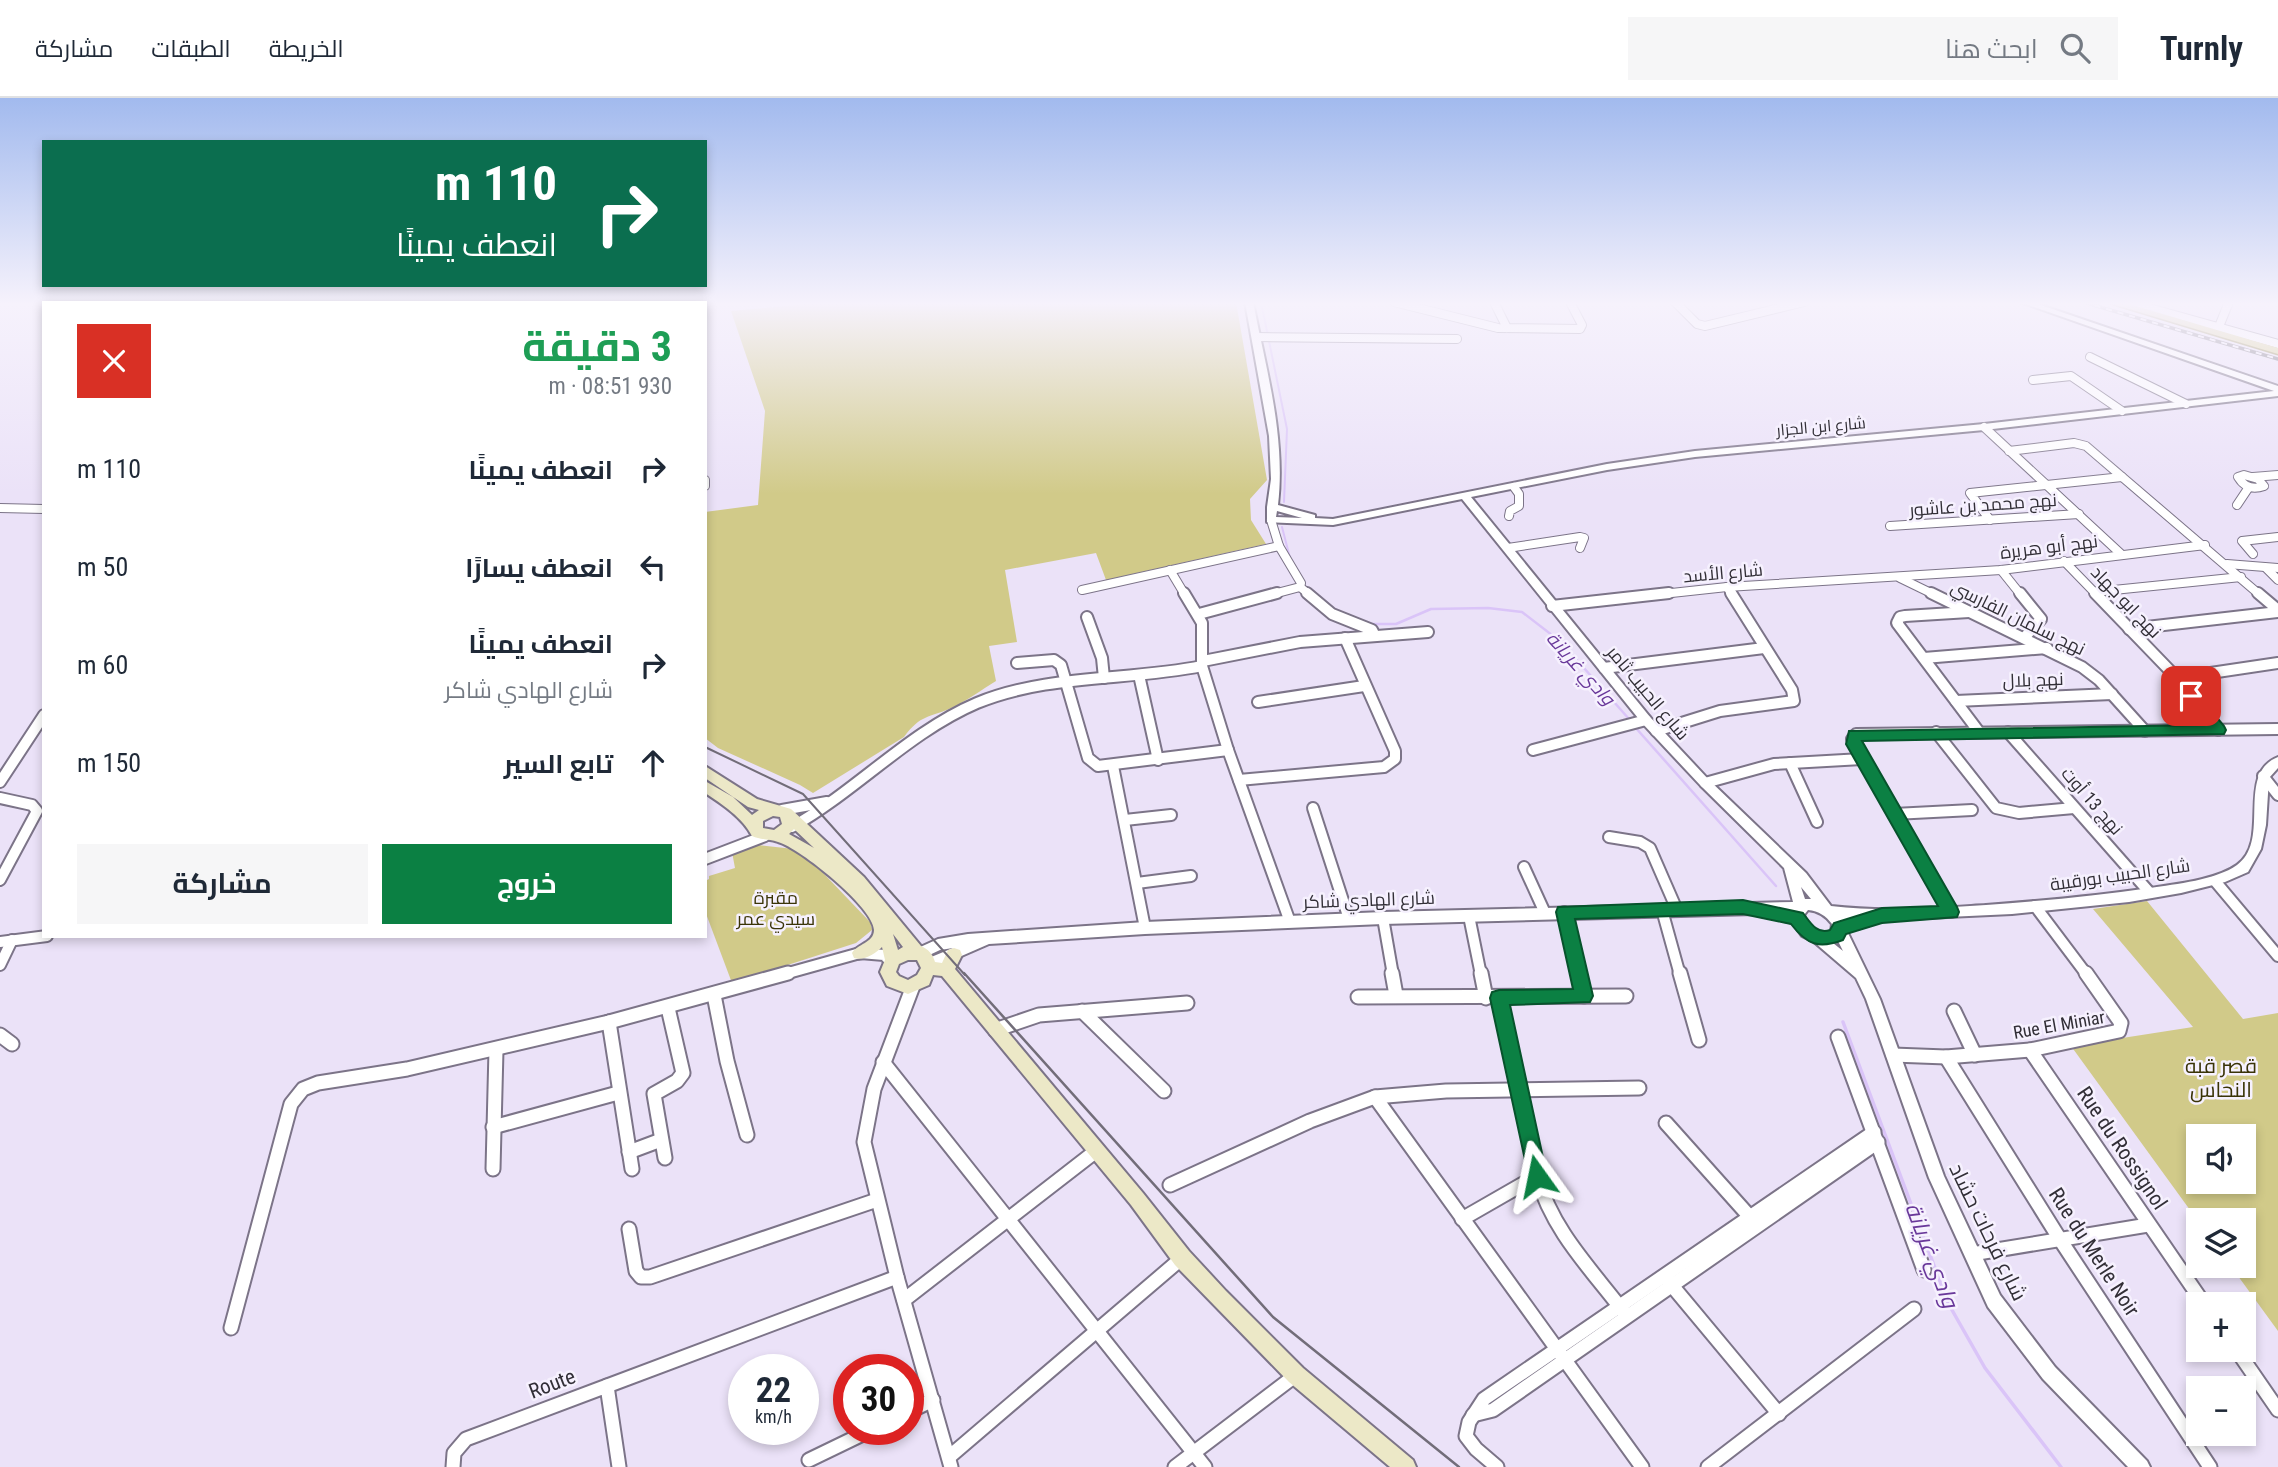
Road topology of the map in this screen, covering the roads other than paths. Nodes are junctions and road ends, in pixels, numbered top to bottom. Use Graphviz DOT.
graph roads {
  1 [pos="1264,366"];
  2 [pos="2108,366"];
  3 [pos="2206,366"];
  4 [pos="2033,380"];
  5 [pos="2278,391"];
  6 [pos="2186,404"];
  7 [pos="2122,411"];
  8 [pos="1984,426"];
  9 [pos="2009,451"];
  10 [pos="2278,475"];
  11 [pos="2122,477"];
  12 [pos="2253,477"];
  13 [pos="2048,485"];
  14 [pos="1514,487"];
  15 [pos="2249,487"];
  16 [pos="1493,491"];
  17 [pos="1469,496"];
  18 [pos="1448,500"];
  19 [pos="2236,505"];
  20 [pos="1272,507"];
  21 [pos="0,508"];
  22 [pos="1479,508"];
  23 [pos="42,509"];
  24 [pos="1371,514"];
  25 [pos="2079,514"];
  26 [pos="1509,516"];
  27 [pos="1270,520"];
  28 [pos="1990,520"];
  29 [pos="1890,526"];
  30 [pos="2278,537"];
  31 [pos="2205,545"];
  32 [pos="1279,546"];
  33 [pos="1508,548"];
  34 [pos="1580,548"];
  35 [pos="2121,554"];
  36 [pos="2253,554"];
  37 [pos="2064,561"];
  38 [pos="2227,564"];
  39 [pos="2266,568"];
  40 [pos="2278,568"];
  41 [pos="1170,570"];
  42 [pos="2001,570"];
  43 [pos="1897,576"];
  44 [pos="2241,577"];
  45 [pos="2278,580"];
  46 [pos="1300,587"];
  47 [pos="1727,587"];
  48 [pos="1082,590"];
  49 [pos="2094,592"];
  50 [pos="1552,606"];
  51 [pos="2278,611"];
  52 [pos="1972,612"];
  53 [pos="1199,614"];
  54 [pos="1087,617"];
  55 [pos="2129,629"];
  56 [pos="1428,632"];
  57 [pos="1375,636"];
  58 [pos="1345,638"];
  59 [pos="2024,638"];
  60 [pos="1764,648"];
  61 [pos="2048,648"];
  62 [pos="1924,658"];
  63 [pos="1017,663"];
  64 [pos="1203,663"];
  65 [pos="2278,663"];
  66 [pos="1604,668"];
  67 [pos="1139,675"];
  68 [pos="1104,678"];
  69 [pos="2177,678"];
  70 [pos="1067,682"];
  71 [pos="1364,686"];
  72 [pos="2112,694"];
  73 [pos="1956,701"];
  74 [pos="1258,702"];
  75 [pos="42,718"];
  76 [pos="1644,721"];
  77 [pos="2278,729"];
  78 [pos="2218,730"];
  79 [pos="1656,731"];
  80 [pos="2145,731"];
  81 [pos="1936,732"];
  82 [pos="1979,732"];
  83 [pos="2008,732"];
  84 [pos="1228,750"];
  85 [pos="1533,750"];
  86 [pos="1862,759"];
  87 [pos="1158,760"];
  88 [pos="2278,761"];
  89 [pos="1790,763"];
  90 [pos="1114,766"];
  91 [pos="707,772"];
  92 [pos="2263,776"];
  93 [pos="1239,780"];
  94 [pos="0,782"];
  95 [pos="1705,783"];
  96 [pos="707,787"];
  97 [pos="2278,795"];
  98 [pos="0,798"];
  99 [pos="837,799"];
  100 [pos="1313,808"];
  101 [pos="2074,808"];
  102 [pos="1972,810"];
  103 [pos="1894,814"];
  104 [pos="1171,815"];
  105 [pos="1125,820"];
  106 [pos="1817,822"];
  107 [pos="772,828"];
  108 [pos="1609,836"];
  109 [pos="707,858"];
  110 [pos="1788,865"];
  111 [pos="1524,867"];
  112 [pos="1191,876"];
  113 [pos="0,880"];
  114 [pos="2215,881"];
  115 [pos="1137,883"];
  116 [pos="2150,893"];
  117 [pos="2035,906"];
  118 [pos="1662,910"];
  119 [pos="1677,910"];
  120 [pos="1800,910"];
  121 [pos="1827,910"];
  122 [pos="1564,912"];
  123 [pos="1951,912"];
  124 [pos="1545,913"];
  125 [pos="1882,915"];
  126 [pos="1469,916"];
  127 [pos="1382,918"];
  128 [pos="1349,919"];
  129 [pos="1290,922"];
  130 [pos="882,926"];
  131 [pos="1145,928"];
  132 [pos="1840,929"];
  133 [pos="42,937"];
  134 [pos="996,937"];
  135 [pos="1819,938"];
  136 [pos="6,941"];
  137 [pos="860,953"];
  138 [pos="2278,956"];
  139 [pos="924,959"];
  140 [pos="892,961"];
  141 [pos="950,963"];
  142 [pos="0,965"];
  143 [pos="1861,975"];
  144 [pos="910,984"];
  145 [pos="962,988"];
  146 [pos="714,995"];
  147 [pos="1396,995"];
  148 [pos="1359,996"];
  149 [pos="1584,996"];
  150 [pos="1626,996"];
  151 [pos="1492,998"];
  152 [pos="1187,1003"];
  153 [pos="668,1008"];
  154 [pos="1954,1011"];
  155 [pos="1082,1012"];
  156 [pos="609,1022"];
  157 [pos="995,1030"];
  158 [pos="0,1035"];
  159 [pos="1838,1037"];
  160 [pos="1699,1040"];
  161 [pos="12,1044"];
  162 [pos="496,1049"];
  163 [pos="2030,1050"];
  164 [pos="1893,1055"];
  165 [pos="1975,1055"];
  166 [pos="1946,1057"];
  167 [pos="883,1062"];
  168 [pos="1639,1088"];
  169 [pos="1518,1090"];
  170 [pos="1164,1091"];
  171 [pos="618,1093"];
  172 [pos="1375,1097"];
  173 [pos="1665,1123"];
  174 [pos="493,1127"];
  175 [pos="747,1135"];
  176 [pos="1876,1137"];
  177 [pos="661,1140"];
  178 [pos="1096,1151"];
  179 [pos="629,1152"];
  180 [pos="665,1158"];
  181 [pos="493,1169"];
  182 [pos="632,1169"];
  183 [pos="1537,1176"];
  184 [pos="1170,1185"];
  185 [pos="877,1200"];
  186 [pos="1750,1217"];
  187 [pos="1462,1219"];
  188 [pos="1009,1220"];
  189 [pos="2148,1225"];
  190 [pos="629,1229"];
  191 [pos="2061,1241"];
  192 [pos="1972,1254"];
  193 [pos="1182,1258"];
  194 [pos="1924,1270"];
  195 [pos="897,1277"];
  196 [pos="1668,1281"];
  197 [pos="2195,1292"];
  198 [pos="904,1300"];
  199 [pos="1914,1309"];
  200 [pos="1623,1311"];
  201 [pos="231,1328"];
  202 [pos="1097,1332"];
  203 [pos="1560,1354"];
  204 [pos="2245,1362"];
  205 [pos="1296,1375"];
  206 [pos="607,1386"];
  207 [pos="933,1400"];
  208 [pos="924,1404"];
  209 [pos="2278,1409"];
  210 [pos="1779,1414"];
  211 [pos="840,1445"];
  212 [pos="1192,1454"];
  213 [pos="809,1460"];
  214 [pos="950,1462"];
  215 [pos="453,1467"];
  216 [pos="619,1467"];
  217 [pos="1175,1467"];
  218 [pos="1205,1467"];
  219 [pos="1406,1467"];
  220 [pos="1497,1467"];
  221 [pos="1642,1467"];
  222 [pos="1708,1467"];
  223 [pos="2141,1467"];
  224 [pos="2210,1467"];
  1 -- 20 [label="street"];
  2 -- 6 [label="street"];
  3 -- 5 [label="street"];
  4 -- 7 [label="street"];
  5 -- 6 [label="street, شارع ابن الجزار"];
  6 -- 7 [label="street, شارع ابن الجزار"];
  7 -- 8 [label="street, شارع ابن الجزار"];
  8 -- 9 [label="street"];
  8 -- 14 [label="street, شارع ابن الجزار"];
  9 -- 11 [label="street"];
  9 -- 13 [label="street"];
  10 -- 12 [label="street"];
  11 -- 13 [label="street"];
  11 -- 31 [label="street"];
  12 -- 15 [label="street"];
  12 -- 15 [label="street"];
  13 -- 25 [label="street"];
  13 -- 28 [label="street"];
  14 -- 16 [label="street, شارع ابن الجزار"];
  14 -- 26 [label="street"];
  15 -- 19 [label="street"];
  16 -- 17 [label="street, شارع ابن الجزار"];
  16 -- 22 [label="street"];
  17 -- 18 [label="street, شارع ابن الجزار"];
  17 -- 22 [label="street, شارع الحبيب ثامر"];
  18 -- 22 [label="street"];
  18 -- 24 [label="street, شارع ابن الجزار"];
  20 -- 24 [label="street, شارع ابن الجزار"];
  20 -- 27 [label="street"];
  21 -- 23 [label="street"];
  22 -- 33 [label="street, شارع الحبيب ثامر"];
  24 -- 27 [label="street, شارع ابن الجزار"];
  25 -- 28 [label="street, نهج محمد بن عاشور"];
  25 -- 35 [label="street"];
  27 -- 32 [label="street"];
  28 -- 29 [label="street, نهج محمد بن عاشور"];
  30 -- 36 [label="street"];
  31 -- 35 [label="street, نهج أبو هريرة"];
  31 -- 38 [label="street"];
  32 -- 41 [label="street"];
  32 -- 46 [label="street"];
  33 -- 34 [label="street"];
  33 -- 50 [label="street, شارع الحبيب ثامر"];
  35 -- 37 [label="street, نهج أبو هريرة"];
  37 -- 42 [label="street, نهج أبو هريرة"];
  37 -- 49 [label="street, نهج ابو جهاد"];
  38 -- 39 [label="street"];
  38 -- 44 [label="street"];
  39 -- 40 [label="street"];
  39 -- 45 [label="street"];
  41 -- 48 [label="street"];
  41 -- 53 [label="street"];
  42 -- 43 [label="street, نهج أبو هريرة"];
  42 -- 59 [label="street"];
  43 -- 47 [label="street, شارع الأسد"];
  43 -- 52 [label="street, نهج سلمان الفارسي"];
  44 -- 49 [label="street"];
  44 -- 51 [label="street"];
  46 -- 53 [label="street"];
  46 -- 57 [label="street"];
  47 -- 50 [label="street, شارع الأسد"];
  47 -- 60 [label="street"];
  49 -- 55 [label="street, نهج ابو جهاد"];
  50 -- 66 [label="street, شارع الحبيب ثامر"];
  51 -- 55 [label="street"];
  52 -- 59 [label="street, نهج سلمان الفارسي"];
  52 -- 62 [label="street"];
  53 -- 64 [label="street"];
  54 -- 68 [label="street"];
  55 -- 69 [label="street, نهج ابو جهاد"];
  56 -- 57 [label="street"];
  57 -- 58 [label="street"];
  58 -- 64 [label="street"];
  58 -- 71 [label="street"];
  59 -- 61 [label="street, نهج سلمان الفارسي"];
  60 -- 66 [label="street"];
  60 -- 79 [label="street"];
  61 -- 62 [label="street"];
  61 -- 72 [label="street, نهج سلمان الفارسي"];
  62 -- 73 [label="street"];
  63 -- 70 [label="street"];
  64 -- 67 [label="street"];
  64 -- 84 [label="street"];
  65 -- 69 [label="street"];
  66 -- 76 [label="street, شارع الحبيب ثامر"];
  67 -- 68 [label="street"];
  67 -- 87 [label="street"];
  68 -- 70 [label="street"];
  69 -- 78 [label="street, نهج ابو جهاد"];
  70 -- 90 [label="street"];
  70 -- 99 [label="street"];
  71 -- 74 [label="street"];
  71 -- 93 [label="street"];
  72 -- 73 [label="street, نهج بلال"];
  72 -- 80 [label="street, نهج سلمان الفارسي"];
  73 -- 82 [label="street"];
  75 -- 94 [label="street"];
  76 -- 79 [label="street, شارع الحبيب ثامر"];
  76 -- 85 [label="street"];
  77 -- 78 [label="street"];
  78 -- 80 [label="street"];
  79 -- 95 [label="street, شارع الحبيب ثامر"];
  80 -- 83 [label="street"];
  81 -- 82 [label="street"];
  81 -- 86 [label="street"];
  81 -- 101 [label="street"];
  82 -- 83 [label="street"];
  83 -- 101 [label="street, نهج 13 أوت"];
  84 -- 87 [label="street"];
  84 -- 93 [label="street"];
  86 -- 89 [label="street"];
  86 -- 103 [label="street"];
  87 -- 90 [label="street"];
  88 -- 92 [label="street"];
  89 -- 95 [label="street"];
  89 -- 106 [label="street"];
  90 -- 105 [label="street"];
  91 -- 107 [label="main road"];
  92 -- 97 [label="street"];
  92 -- 114 [label="street, شارع الحبيب بورقيبة"];
  93 -- 129 [label="street"];
  95 -- 110 [label="street, شارع الحبيب ثامر"];
  96 -- 107 [label="main road"];
  98 -- 113 [label="street"];
  99 -- 107 [label="street"];
  99 -- 107 [label="street"];
  100 -- 128 [label="street"];
  101 -- 116 [label="street, نهج 13 أوت"];
  102 -- 103 [label="street"];
  103 -- 123 [label="street"];
  104 -- 105 [label="street"];
  105 -- 115 [label="street"];
  107 -- 109 [label="street"];
  107 -- 130 [label="main road"];
  107 -- 139 [label="main road"];
  108 -- 119 [label="street"];
  110 -- 120 [label="street"];
  110 -- 121 [label="street, شارع الحبيب ثامر"];
  111 -- 124 [label="street"];
  112 -- 115 [label="street"];
  114 -- 116 [label="street, شارع الحبيب بورقيبة"];
  114 -- 138 [label="street"];
  115 -- 131 [label="street"];
  116 -- 117 [label="street, شارع الحبيب بورقيبة"];
  117 -- 123 [label="street, شارع الحبيب بورقيبة"];
  117 -- 163 [label="street, Rue El Miniar"];
  118 -- 119 [label="street, شارع الهادي شاكر"];
  118 -- 122 [label="street, شارع الهادي شاكر"];
  118 -- 160 [label="street"];
  119 -- 120 [label="street, شارع الهادي شاكر"];
  120 -- 121 [label="street"];
  120 -- 135 [label="street"];
  121 -- 125 [label="street, شارع الحبيب بورقيبة"];
  121 -- 132 [label="street"];
  122 -- 124 [label="street, شارع الهادي شاكر"];
  122 -- 149 [label="street"];
  123 -- 125 [label="street, شارع الحبيب بورقيبة"];
  124 -- 126 [label="street, شارع الهادي شاكر"];
  125 -- 132 [label="street, شارع الحبيب بورقيبة"];
  126 -- 127 [label="street, شارع الهادي شاكر"];
  126 -- 151 [label="street"];
  127 -- 128 [label="street, شارع الهادي شاكر"];
  127 -- 147 [label="street"];
  128 -- 129 [label="street, شارع الهادي شاكر"];
  129 -- 131 [label="street, شارع الهادي شاكر"];
  130 -- 137 [label="main road"];
  130 -- 140 [label="main road"];
  131 -- 134 [label="street, شارع الهادي شاكر"];
  132 -- 135 [label="street"];
  132 -- 143 [label="street, شارع فرحات حشاد"];
  133 -- 136 [label="street"];
  134 -- 139 [label="street, شارع الهادي شاكر"];
  134 -- 141 [label="street, شارع الهادي شاكر"];
  135 -- 143 [label="street, شارع فرحات حشاد"];
  136 -- 142 [label="street"];
  137 -- 140 [label="street"];
  137 -- 146 [label="street"];
  139 -- 140 [label="main road"];
  139 -- 141 [label="main road"];
  139 -- 144 [label="main road"];
  140 -- 144 [label="main road"];
  141 -- 145 [label="main road"];
  143 -- 164 [label="street, شارع فرحات حشاد"];
  144 -- 145 [label="main road"];
  144 -- 167 [label="street"];
  145 -- 157 [label="main road"];
  146 -- 153 [label="street"];
  146 -- 175 [label="street"];
  147 -- 148 [label="street"];
  147 -- 151 [label="street"];
  149 -- 150 [label="street"];
  149 -- 151 [label="street"];
  151 -- 169 [label="street"];
  152 -- 155 [label="street"];
  153 -- 156 [label="street"];
  153 -- 177 [label="street"];
  154 -- 165 [label="street"];
  155 -- 157 [label="street"];
  155 -- 170 [label="street"];
  156 -- 162 [label="street"];
  156 -- 171 [label="street"];
  157 -- 178 [label="main road"];
  158 -- 161 [label="street"];
  159 -- 176 [label="street"];
  162 -- 174 [label="street"];
  162 -- 201 [label="street"];
  163 -- 165 [label="street, Rue El Miniar"];
  163 -- 189 [label="street, Rue du Rossignol"];
  164 -- 166 [label="street, Rue El Miniar"];
  164 -- 192 [label="street, شارع فرحات حشاد"];
  165 -- 166 [label="street, Rue El Miniar"];
  166 -- 191 [label="street, Rue du Merle Noir"];
  167 -- 185 [label="street"];
  167 -- 188 [label="street"];
  168 -- 169 [label="street"];
  169 -- 172 [label="street"];
  169 -- 183 [label="street"];
  171 -- 174 [label="street"];
  171 -- 179 [label="street"];
  172 -- 184 [label="street"];
  172 -- 187 [label="street"];
  173 -- 186 [label="street"];
  174 -- 181 [label="street"];
  176 -- 186 [label="street"];
  176 -- 194 [label="street"];
  176 -- 196 [label="street"];
  177 -- 179 [label="street"];
  177 -- 180 [label="street"];
  178 -- 188 [label="street"];
  178 -- 193 [label="main road"];
  179 -- 182 [label="street"];
  183 -- 187 [label="street"];
  183 -- 200 [label="street"];
  185 -- 190 [label="street"];
  185 -- 195 [label="street"];
  186 -- 196 [label="street"];
  187 -- 203 [label="street"];
  188 -- 198 [label="street"];
  188 -- 202 [label="street"];
  189 -- 191 [label="street"];
  189 -- 197 [label="street, Rue du Rossignol"];
  191 -- 192 [label="street"];
  191 -- 224 [label="street, Rue du Merle Noir"];
  192 -- 223 [label="street, شارع فرحات حشاد"];
  193 -- 202 [label="street"];
  193 -- 205 [label="main road"];
  195 -- 198 [label="street"];
  195 -- 206 [label="street, Route"];
  196 -- 200 [label="street"];
  196 -- 210 [label="street"];
  198 -- 207 [label="street"];
  199 -- 210 [label="street"];
  200 -- 203 [label="street"];
  202 -- 212 [label="street"];
  202 -- 214 [label="street"];
  203 -- 220 [label="street"];
  203 -- 221 [label="street"];
  204 -- 209 [label="street"];
  205 -- 212 [label="street"];
  205 -- 219 [label="main road"];
  206 -- 215 [label="street, Route"];
  206 -- 216 [label="street"];
  207 -- 208 [label="street"];
  207 -- 214 [label="street"];
  210 -- 222 [label="street"];
  211 -- 213 [label="street"];
  212 -- 217 [label="street"];
  212 -- 218 [label="street"];
}
